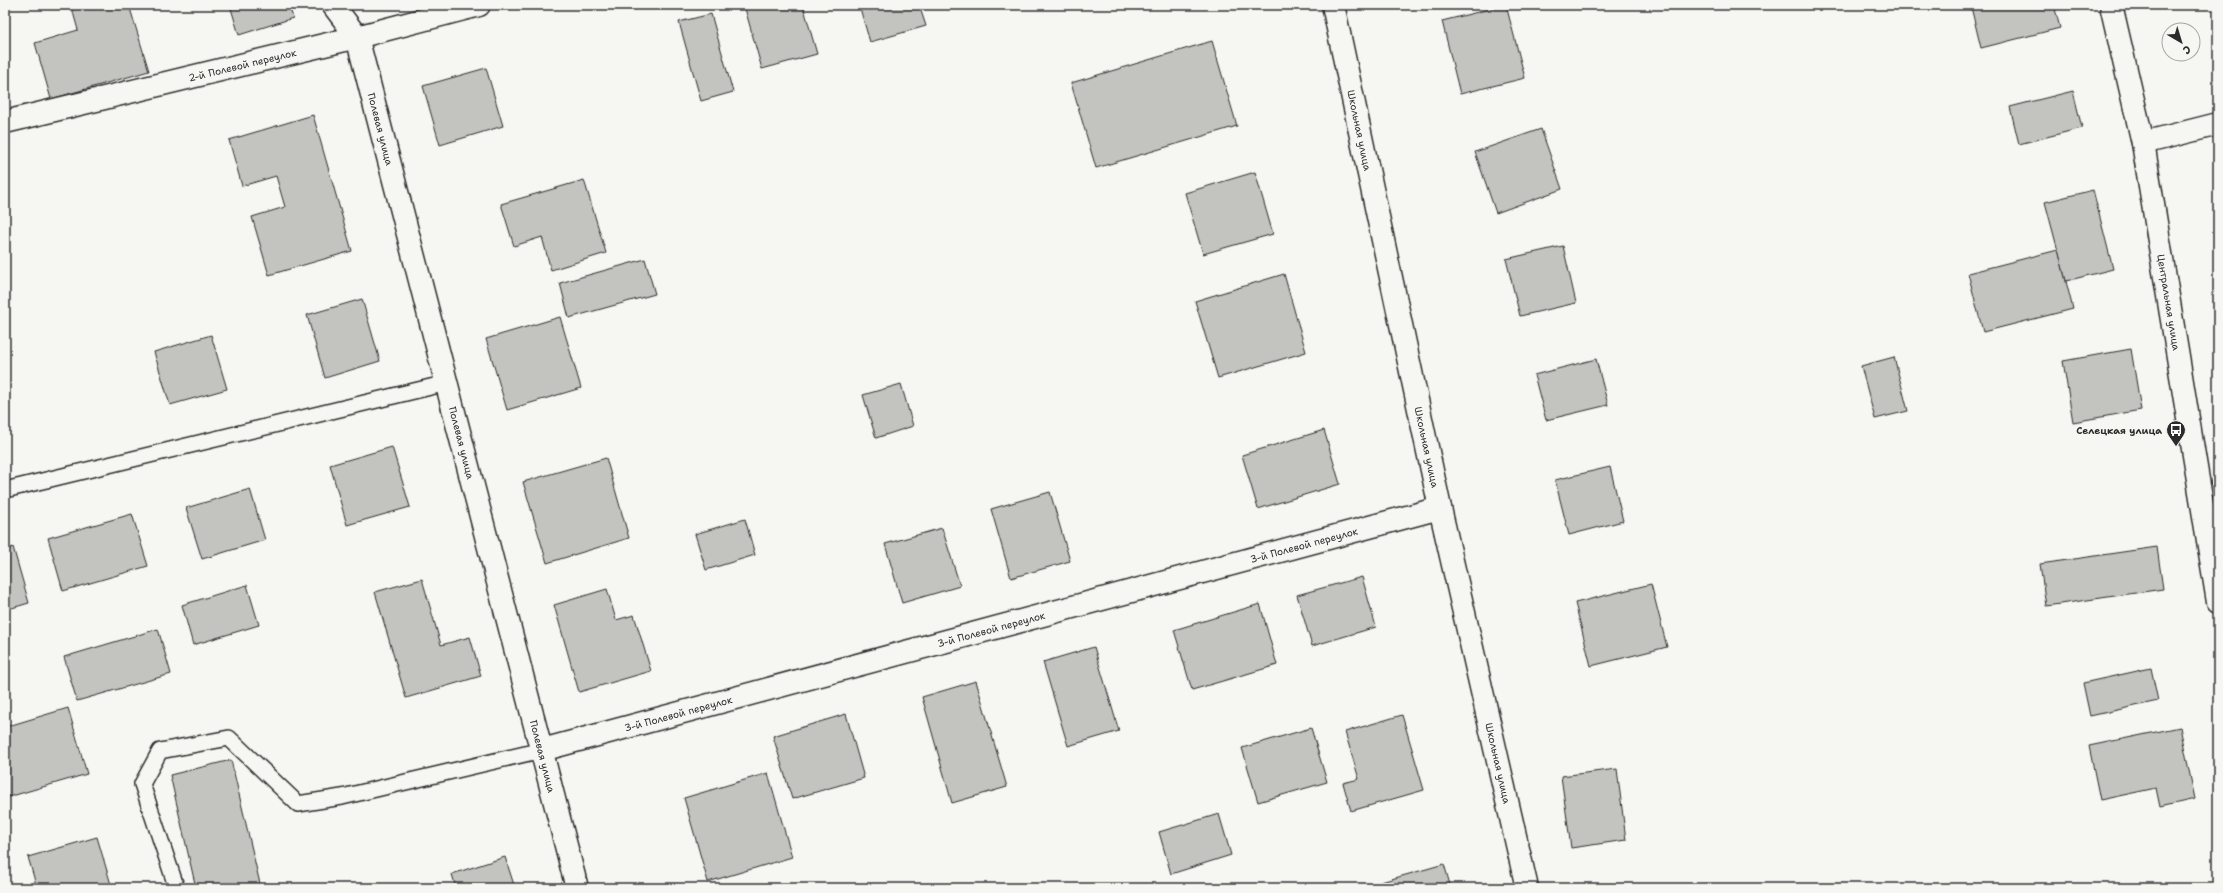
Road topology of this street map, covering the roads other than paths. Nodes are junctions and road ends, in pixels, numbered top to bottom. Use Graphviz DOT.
graph roads {
  1 [pos="333,5"];
  2 [pos="479,5"];
  3 [pos="1333,5"];
  4 [pos="2111,5"];
  5 [pos="357,37"];
  6 [pos="5,122"];
  7 [pos="2218,124"];
  8 [pos="2143,143"];
  9 [pos="447,383"];
  10 [pos="5,490"];
  11 [pos="1440,508"];
  12 [pos="2218,602"];
  13 [pos="542,750"];
  14 [pos="176,886"];
  15 [pos="577,888"];
  16 [pos="1528,888"];
  1 -- 5 [label="street, Полевая улица"];
  2 -- 5 [label="street, 2-й Полевой переулок"];
  3 -- 11 [label="street, Школьная улица"];
  4 -- 8 [label="street, Центральная улица"];
  5 -- 6 [label="street, 2-й Полевой переулок"];
  5 -- 9 [label="street, Полевая улица"];
  7 -- 8 [label="street"];
  8 -- 12 [label="street, Центральная улица"];
  9 -- 10 [label="lane"];
  9 -- 13 [label="street, Полевая улица"];
  11 -- 13 [label="street, 3-й Полевой переулок"];
  11 -- 16 [label="street, Школьная улица"];
  13 -- 14 [label="lane"];
  13 -- 15 [label="street, Полевая улица"];
}
